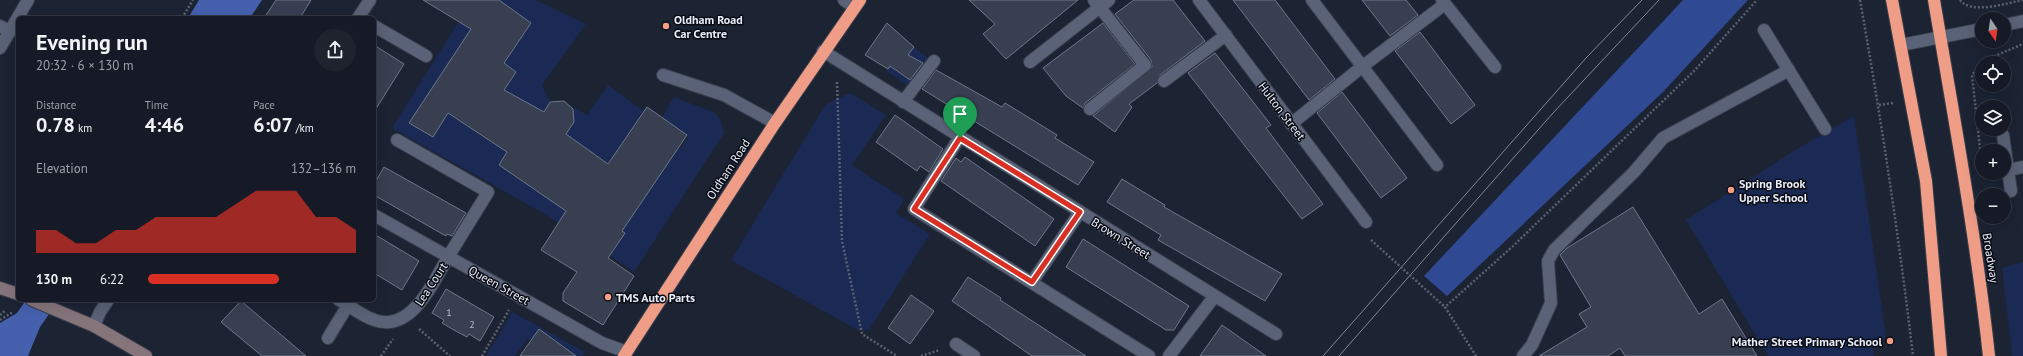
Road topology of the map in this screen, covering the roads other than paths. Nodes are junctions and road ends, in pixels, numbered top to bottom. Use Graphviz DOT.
graph roads {
  1 [pos="28,0"];
  2 [pos="370,0"];
  3 [pos="844,0"];
  4 [pos="1199,0"];
  5 [pos="1312,0"];
  6 [pos="1892,0"];
  7 [pos="1934,0"];
  8 [pos="1101,2"];
  9 [pos="1444,2"];
  10 [pos="857,4"];
  11 [pos="360,16"];
  12 [pos="2023,21"];
  13 [pos="2011,24"];
  14 [pos="376,27"];
  15 [pos="5,29"];
  16 [pos="1764,30"];
  17 [pos="1975,30"];
  18 [pos="1226,35"];
  19 [pos="1940,38"];
  20 [pos="1901,44"];
  21 [pos="0,48"];
  22 [pos="824,51"];
  23 [pos="426,56"];
  24 [pos="934,61"];
  25 [pos="1030,62"];
  26 [pos="1363,66"];
  27 [pos="1495,67"];
  28 [pos="1789,70"];
  29 [pos="663,75"];
  30 [pos="1164,81"];
  31 [pos="903,102"];
  32 [pos="1090,109"];
  33 [pos="775,123"];
  34 [pos="1291,124"];
  35 [pos="1826,129"];
  36 [pos="960,138"];
  37 [pos="397,140"];
  38 [pos="1437,165"];
  39 [pos="2023,167"];
  40 [pos="2011,169"];
  41 [pos="1080,212"];
  42 [pos="376,216"];
  43 [pos="1366,222"];
  44 [pos="448,257"];
  45 [pos="1032,282"];
  46 [pos="0,288"];
  47 [pos="16,293"];
  48 [pos="1214,297"];
  49 [pos="37,302"];
  50 [pos="107,302"];
  51 [pos="343,302"];
  52 [pos="94,326"];
  53 [pos="1276,334"];
  54 [pos="328,338"];
  55 [pos="956,344"];
  56 [pos="625,354"];
  57 [pos="146,356"];
  58 [pos="974,356"];
  59 [pos="1149,356"];
  60 [pos="1168,356"];
  61 [pos="1523,356"];
  62 [pos="1941,356"];
  63 [pos="1989,356"];
  1 -- 15 [label="street"];
  2 -- 11 [label="street"];
  3 -- 10 [label="street"];
  4 -- 18 [label="street, Hulton Street"];
  5 -- 26 [label="street"];
  6 -- 20 [label="highway"];
  7 -- 19 [label="highway, Broadway"];
  8 -- 25 [label="street"];
  8 -- 32 [label="street"];
  9 -- 26 [label="street"];
  9 -- 27 [label="street"];
  10 -- 22 [label="highway, Oldham Road"];
  12 -- 13 [label="street"];
  14 -- 23 [label="street"];
  15 -- 21 [label="street"];
  16 -- 28 [label="street"];
  17 -- 19 [label="street"];
  18 -- 30 [label="street"];
  18 -- 34 [label="street, Hulton Street"];
  19 -- 20 [label="street"];
  19 -- 63 [label="highway, Broadway"];
  20 -- 62 [label="highway"];
  22 -- 31 [label="street, Brown Street"];
  22 -- 33 [label="highway, Oldham Road"];
  24 -- 31 [label="street"];
  26 -- 34 [label="street"];
  26 -- 38 [label="street"];
  28 -- 35 [label="street"];
  28 -- 61 [label="street"];
  29 -- 33 [label="street"];
  31 -- 36 [label="street, Brown Street"];
  33 -- 56 [label="highway, Oldham Road"];
  34 -- 43 [label="street, Hulton Street"];
  36 -- 41 [label="street, Brown Street"];
  36 -- 45 [label="street"];
  37 -- 44 [label="street, Lea Court"];
  39 -- 40 [label="street"];
  41 -- 45 [label="street"];
  41 -- 48 [label="street, Brown Street"];
  42 -- 44 [label="street, Queen Street"];
  44 -- 51 [label="street, Lea Court"];
  44 -- 56 [label="street, Queen Street"];
  45 -- 59 [label="street"];
  46 -- 47 [label="street"];
  48 -- 53 [label="street, Brown Street"];
  48 -- 60 [label="street"];
  49 -- 52 [label="street"];
  50 -- 52 [label="street"];
  51 -- 54 [label="street, Lea Court"];
  52 -- 57 [label="street"];
  55 -- 58 [label="street"];
}
